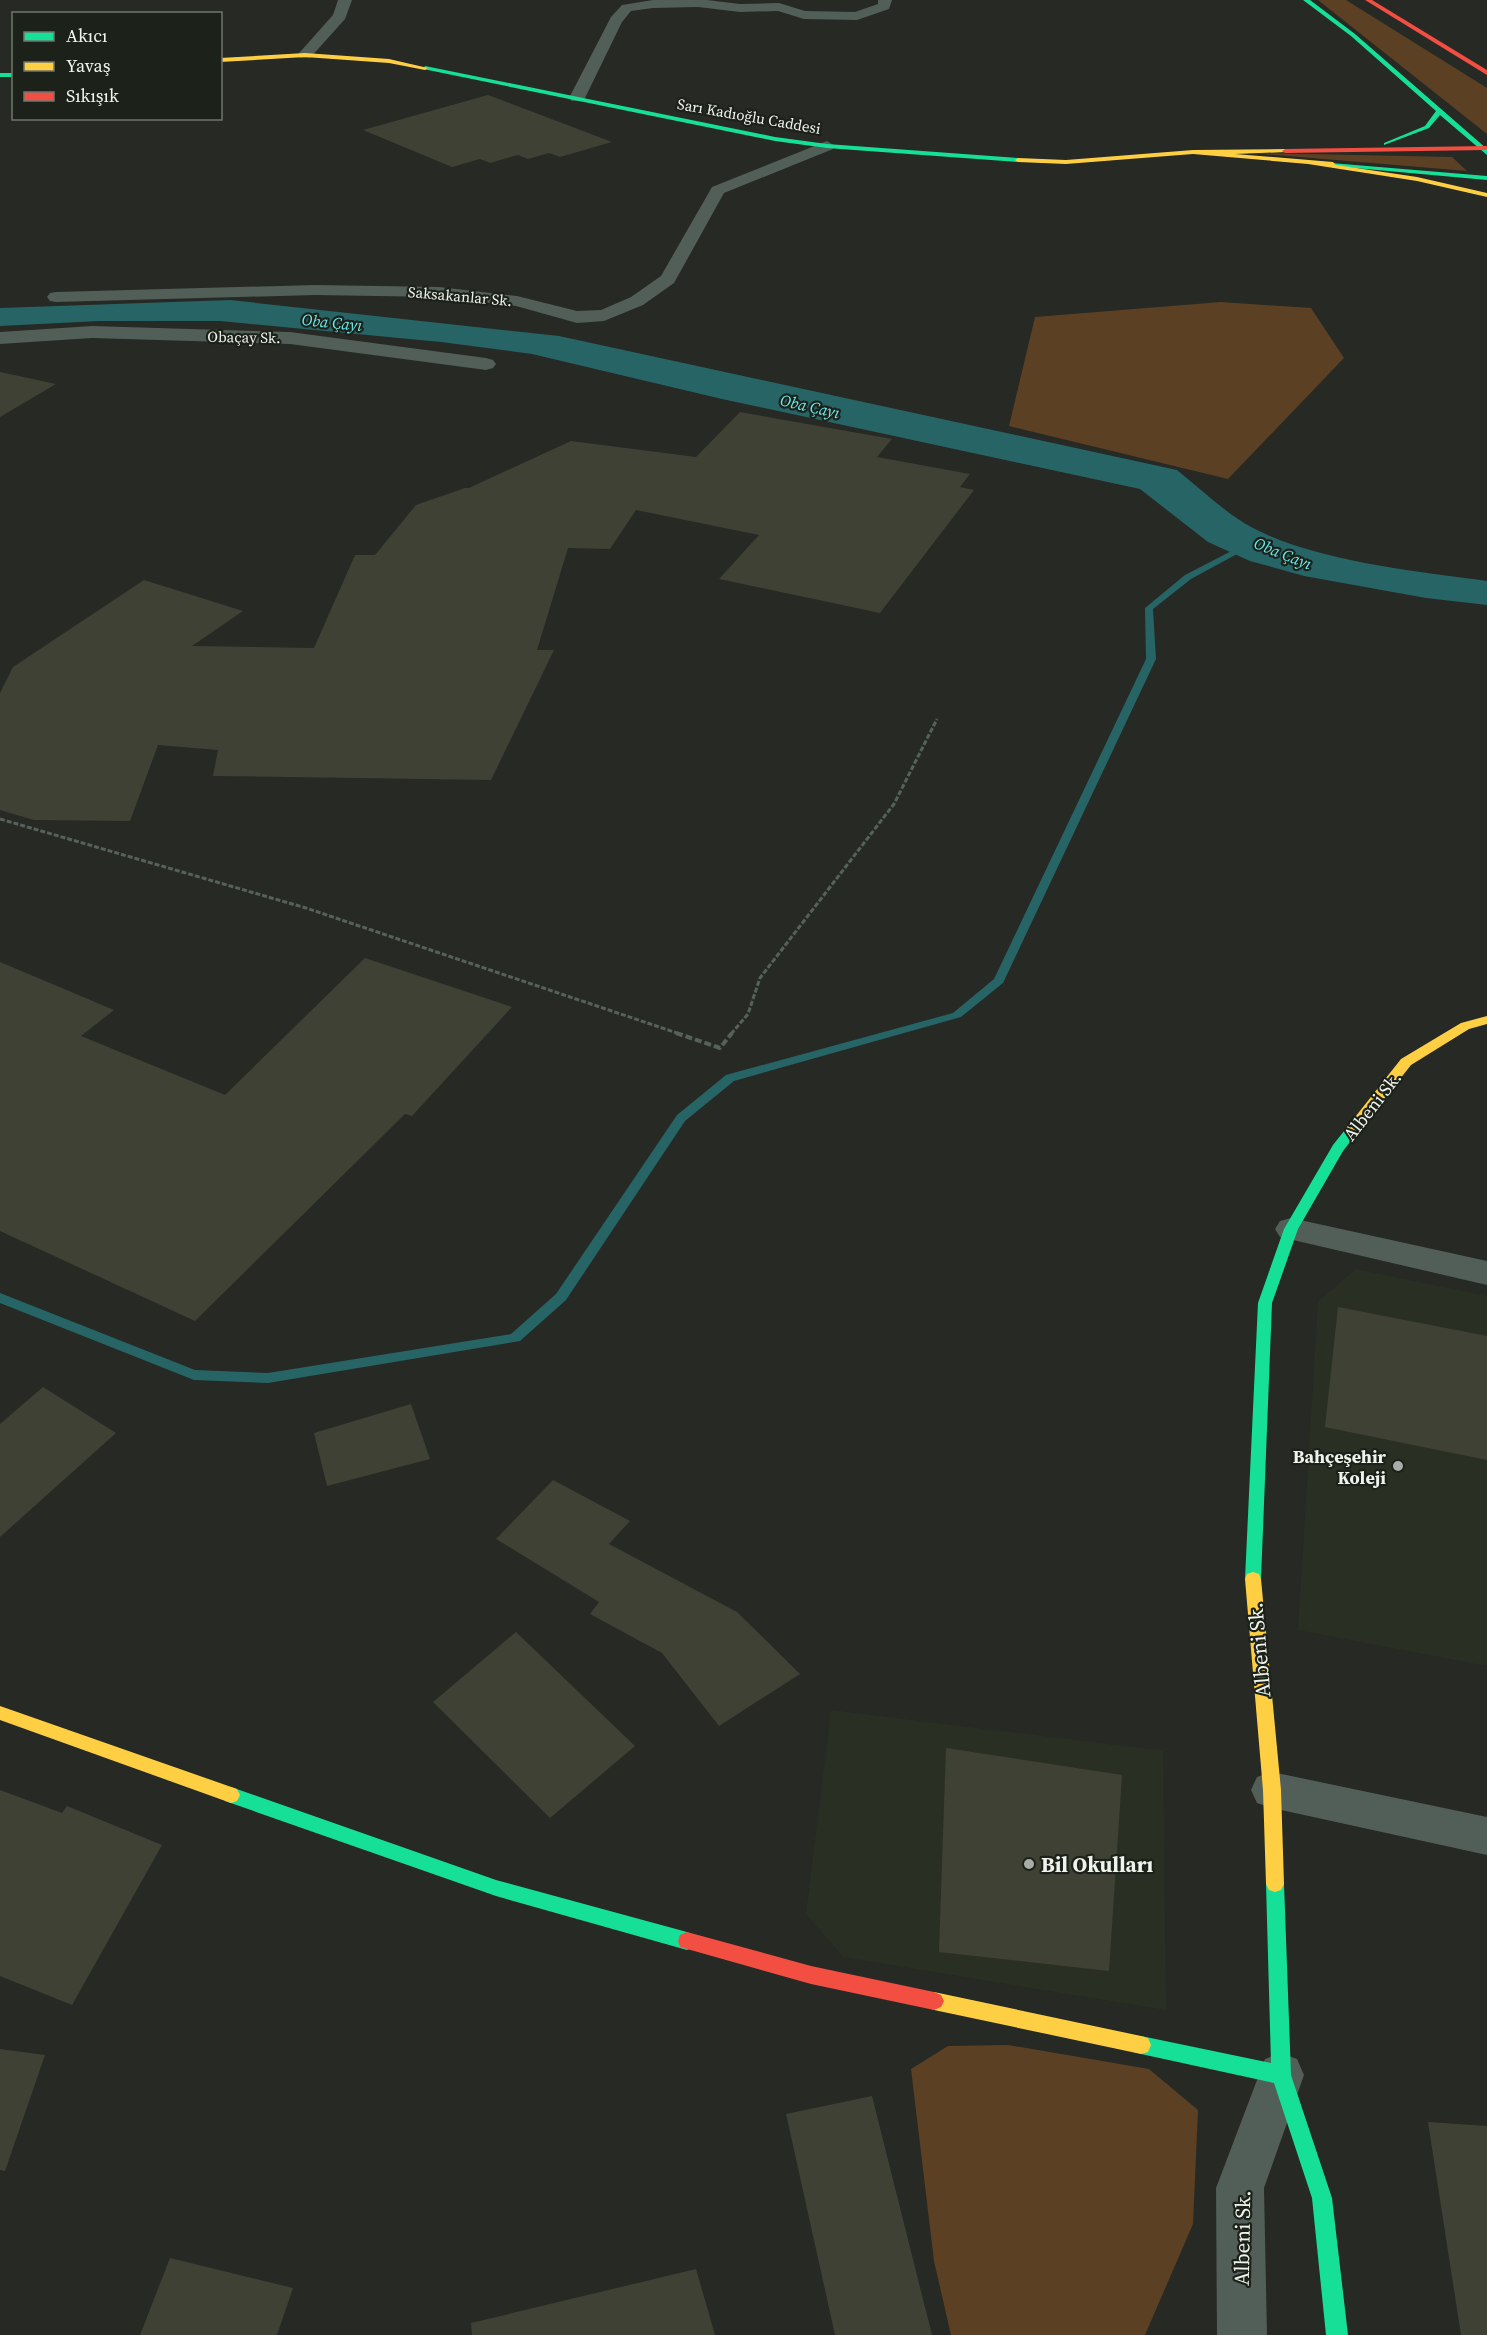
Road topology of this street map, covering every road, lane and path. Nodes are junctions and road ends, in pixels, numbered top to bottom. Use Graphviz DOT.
graph roads {
  1 [pos="345,0"];
  2 [pos="885,0"];
  3 [pos="1306,0"];
  4 [pos="1368,0"];
  5 [pos="680,2"];
  6 [pos="305,55"];
  7 [pos="222,60"];
  8 [pos="1487,73"];
  9 [pos="578,98"];
  10 [pos="1439,111"];
  11 [pos="828,146"];
  12 [pos="1372,150"];
  13 [pos="1485,150"];
  14 [pos="1193,152"];
  15 [pos="1311,163"];
  16 [pos="1487,178"];
  17 [pos="1487,195"];
  18 [pos="56,297"];
  19 [pos="0,338"];
  20 [pos="486,364"];
  21 [pos="937,719"];
  22 [pos="0,819"];
  23 [pos="1487,1020"];
  24 [pos="1291,1228"];
  25 [pos="1487,1273"];
  26 [pos="0,1713"];
  27 [pos="1272,1790"];
  28 [pos="1487,1836"];
  29 [pos="1281,2075"];
  30 [pos="1242,2335"];
  31 [pos="1337,2335"];
  1 -- 6 [label="street"];
  2 -- 5 [label="street"];
  3 -- 10 [label="main road"];
  4 -- 8 [label="main road"];
  5 -- 9 [label="street"];
  6 -- 7 [label="main road, Sarı Kadıoğlu Caddesi"];
  6 -- 9 [label="main road, Sarı Kadıoğlu Caddesi"];
  9 -- 11 [label="main road, Sarı Kadıoğlu Caddesi"];
  10 -- 12 [label="main road"];
  10 -- 13 [label="main road"];
  11 -- 14 [label="main road, Sarı Kadıoğlu Caddesi"];
  11 -- 18 [label="street, Saksakanlar Sk."];
  12 -- 13 [label="main road"];
  12 -- 14 [label="main road"];
  14 -- 15 [label="main road"];
  15 -- 16 [label="main road"];
  15 -- 17 [label="main road"];
  19 -- 20 [label="street, Obaçay Sk."];
  21 -- 22 [label="path"];
  23 -- 24 [label="main road, Albeni Sk."];
  24 -- 25 [label="street"];
  24 -- 27 [label="main road, Albeni Sk."];
  26 -- 29 [label="main road"];
  27 -- 28 [label="street"];
  27 -- 29 [label="main road, Albeni Sk."];
  29 -- 30 [label="street, Albeni Sk."];
  29 -- 31 [label="main road, Albeni Sk."];
}
